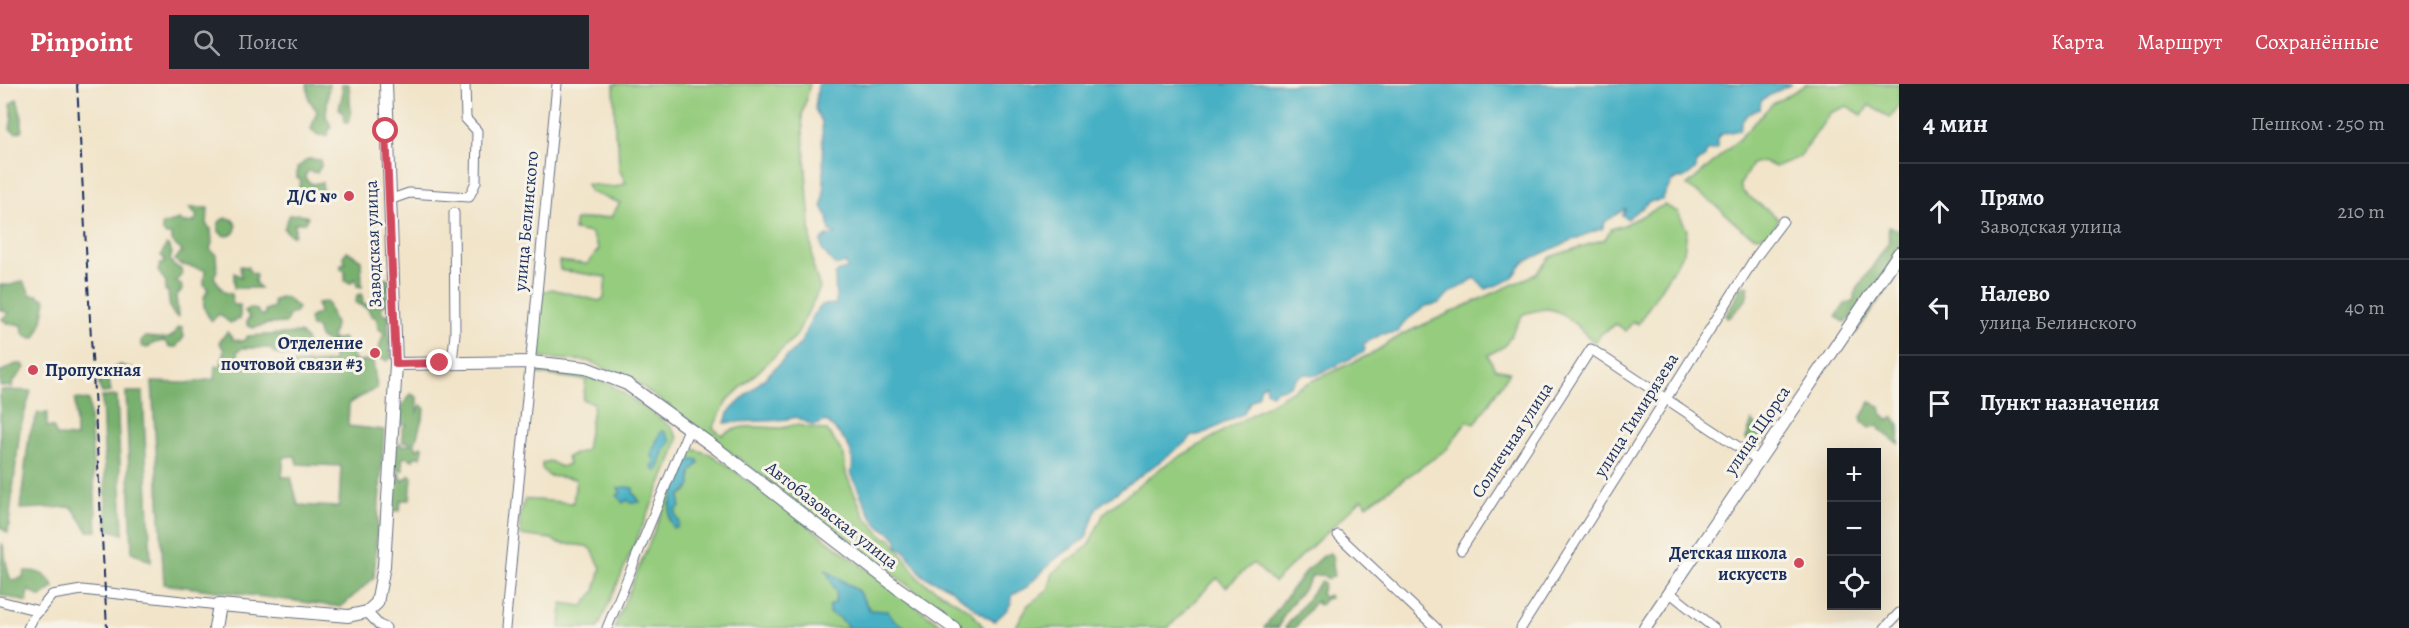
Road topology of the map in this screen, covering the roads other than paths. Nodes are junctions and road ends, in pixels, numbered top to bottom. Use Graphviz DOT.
graph roads {
  1 [pos="386,84"];
  2 [pos="465,84"];
  3 [pos="557,84"];
  4 [pos="389,200"];
  5 [pos="454,213"];
  6 [pos="1782,221"];
  7 [pos="1899,253"];
  8 [pos="452,362"];
  9 [pos="531,362"];
  10 [pos="396,364"];
  11 [pos="1667,397"];
  12 [pos="689,429"];
  13 [pos="1758,460"];
  14 [pos="1338,535"];
  15 [pos="1461,550"];
  16 [pos="1669,592"];
  17 [pos="0,601"];
  18 [pos="219,605"];
  19 [pos="39,611"];
  20 [pos="367,612"];
  21 [pos="1899,613"];
  22 [pos="28,628"];
  23 [pos="216,628"];
  24 [pos="386,628"];
  25 [pos="505,628"];
  26 [pos="606,628"];
  27 [pos="954,628"];
  28 [pos="1436,628"];
  29 [pos="1521,628"];
  30 [pos="1645,628"];
  31 [pos="1714,628"];
  32 [pos="1885,628"];
  1 -- 4 [label="street, Заводская улица"];
  2 -- 4 [label="street"];
  3 -- 9 [label="street, улица Белинского"];
  4 -- 10 [label="street, Заводская улица"];
  5 -- 8 [label="street"];
  6 -- 11 [label="street, улица Тимирязева"];
  7 -- 13 [label="street, улица Щорса"];
  8 -- 9 [label="street"];
  8 -- 10 [label="street"];
  9 -- 12 [label="street"];
  9 -- 25 [label="street, улица Белинского"];
  10 -- 20 [label="street, Заводская улица"];
  11 -- 13 [label="street"];
  11 -- 15 [label="street, Солнечная улица"];
  11 -- 29 [label="street, улица Тимирязева"];
  12 -- 26 [label="street"];
  12 -- 27 [label="street, Автобазовская улица"];
  13 -- 16 [label="street, улица Щорса"];
  14 -- 28 [label="street"];
  16 -- 30 [label="street, улица Щорса"];
  16 -- 31 [label="street"];
  17 -- 19 [label="street"];
  18 -- 19 [label="street"];
  18 -- 20 [label="street"];
  18 -- 23 [label="street"];
  19 -- 22 [label="street"];
  20 -- 24 [label="street"];
  21 -- 32 [label="street"];
}
